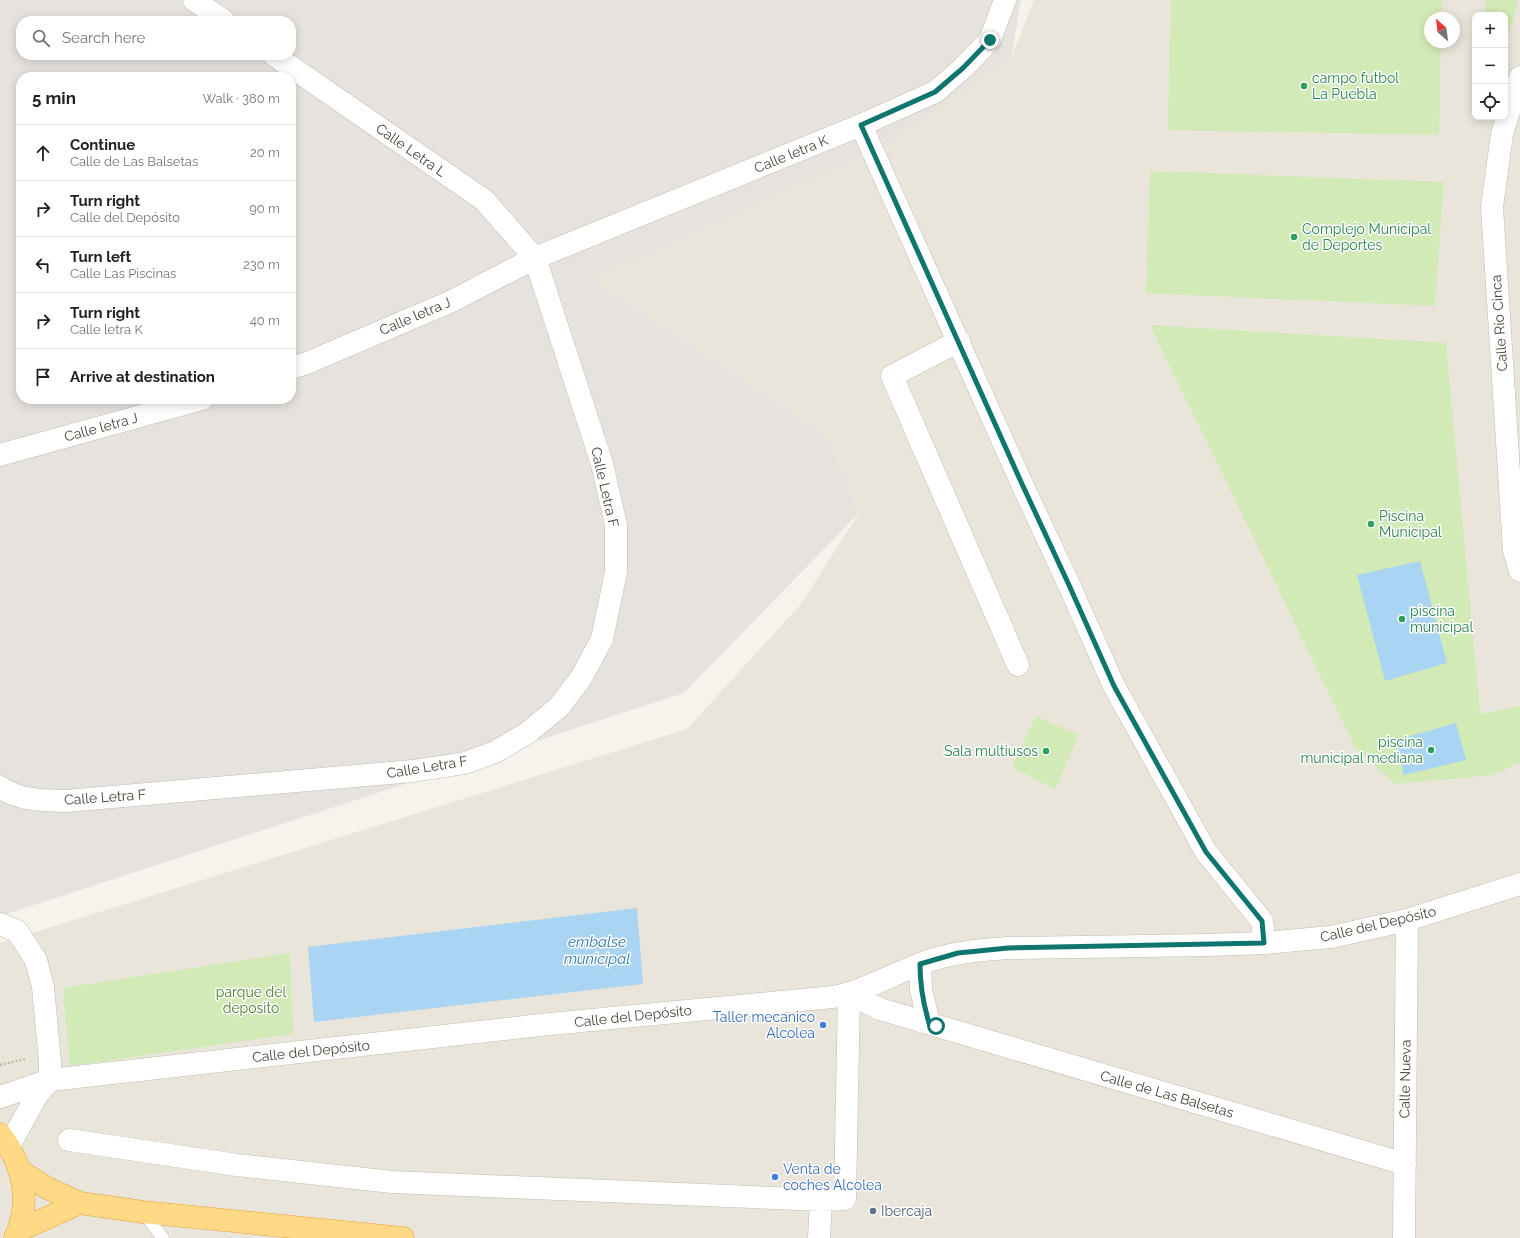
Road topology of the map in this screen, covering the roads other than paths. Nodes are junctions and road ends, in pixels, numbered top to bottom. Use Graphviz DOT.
graph roads {
  1 [pos="194,0"];
  2 [pos="1005,0"];
  3 [pos="217,16"];
  4 [pos="281,60"];
  5 [pos="1520,77"];
  6 [pos="861,125"];
  7 [pos="535,258"];
  8 [pos="959,341"];
  9 [pos="296,366"];
  10 [pos="184,404"];
  11 [pos="0,455"];
  12 [pos="1520,571"];
  13 [pos="1018,664"];
  14 [pos="0,787"];
  15 [pos="1520,884"];
  16 [pos="1407,920"];
  17 [pos="0,924"];
  18 [pos="1264,943"];
  19 [pos="920,964"];
  20 [pos="849,994"];
  21 [pos="929,1023"];
  22 [pos="50,1080"];
  23 [pos="0,1097"];
  24 [pos="5,1140"];
  25 [pos="69,1140"];
  26 [pos="1405,1164"];
  27 [pos="20,1170"];
  28 [pos="821,1200"];
  29 [pos="80,1203"];
  30 [pos="143,1212"];
  31 [pos="16,1235"];
  32 [pos="356,1235"];
  33 [pos="163,1238"];
  34 [pos="403,1238"];
  35 [pos="819,1238"];
  36 [pos="1404,1238"];
  1 -- 3 [label="street"];
  2 -- 6 [label="street, Calle letra K"];
  4 -- 7 [label="street, Calle Letra L"];
  5 -- 12 [label="street, Calle Río Cinca"];
  6 -- 7 [label="street, Calle letra K"];
  6 -- 8 [label="street"];
  7 -- 9 [label="street, Calle letra J"];
  7 -- 14 [label="street, Calle Letra F"];
  8 -- 13 [label="street"];
  8 -- 18 [label="street"];
  10 -- 11 [label="street, Calle letra J"];
  15 -- 16 [label="street, Calle del Depósito"];
  16 -- 18 [label="street, Calle del Depósito"];
  16 -- 26 [label="street, Calle Nueva"];
  17 -- 22 [label="street"];
  18 -- 19 [label="street, Calle del Depósito"];
  19 -- 20 [label="street, Calle del Depósito"];
  19 -- 21 [label="street"];
  20 -- 21 [label="street, Calle de Las Balsetas"];
  20 -- 22 [label="street, Calle del Depósito"];
  20 -- 28 [label="street"];
  21 -- 26 [label="street, Calle de Las Balsetas"];
  22 -- 23 [label="street, Calle del Depósito"];
  22 -- 24 [label="street"];
  24 -- 27 [label="highway"];
  25 -- 28 [label="street"];
  26 -- 36 [label="street, Calle Nueva"];
  27 -- 29 [label="highway"];
  27 -- 31 [label="highway"];
  28 -- 35 [label="street"];
  29 -- 30 [label="highway"];
  29 -- 31 [label="highway"];
  30 -- 32 [label="highway"];
  30 -- 33 [label="lane"];
  32 -- 34 [label="highway"];
}
